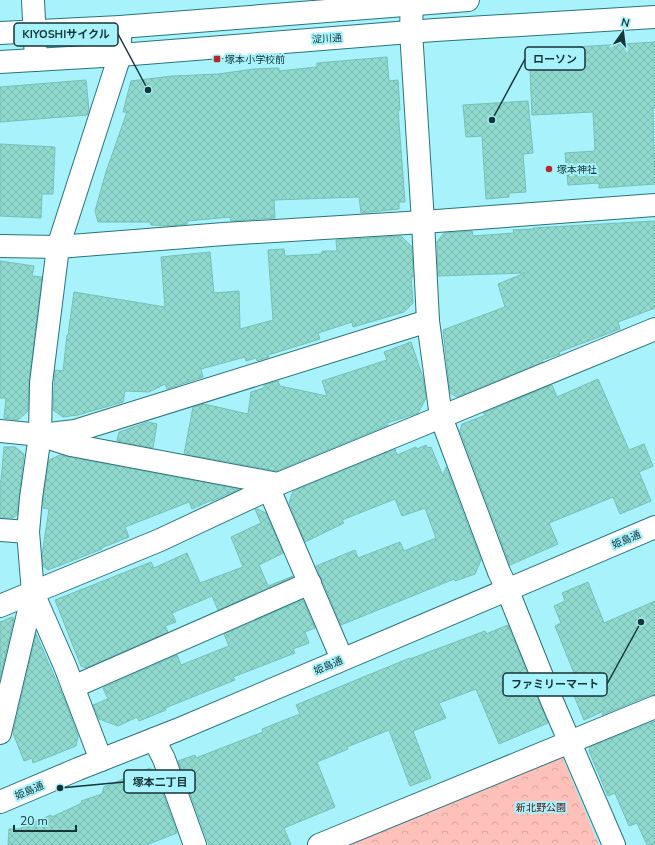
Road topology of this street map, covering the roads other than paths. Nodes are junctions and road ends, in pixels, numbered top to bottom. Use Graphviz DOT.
graph roads {
  1 [pos="33,0"];
  2 [pos="468,0"];
  3 [pos="412,2"];
  4 [pos="655,17"];
  5 [pos="120,27"];
  6 [pos="35,31"];
  7 [pos="411,31"];
  8 [pos="0,34"];
  9 [pos="120,54"];
  10 [pos="36,60"];
  11 [pos="0,62"];
  12 [pos="655,205"];
  13 [pos="423,222"];
  14 [pos="0,246"];
  15 [pos="58,247"];
  16 [pos="428,320"];
  17 [pos="655,329"];
  18 [pos="441,417"];
  19 [pos="0,431"];
  20 [pos="40,435"];
  21 [pos="274,487"];
  22 [pos="655,527"];
  23 [pos="0,530"];
  24 [pos="28,532"];
  25 [pos="310,583"];
  26 [pos="507,589"];
  27 [pos="33,593"];
  28 [pos="0,606"];
  29 [pos="342,659"];
  30 [pos="73,687"];
  31 [pos="655,707"];
  32 [pos="0,732"];
  33 [pos="154,739"];
  34 [pos="570,742"];
  35 [pos="101,760"];
  36 [pos="0,802"];
  37 [pos="195,845"];
  38 [pos="319,845"];
  39 [pos="614,845"];
  1 -- 6 [label="street"];
  2 -- 3 [label="street"];
  3 -- 5 [label="street"];
  3 -- 7 [label="street"];
  4 -- 7 [label="street, 淀川通"];
  5 -- 6 [label="street"];
  5 -- 9 [label="street"];
  6 -- 8 [label="street"];
  6 -- 10 [label="street"];
  7 -- 9 [label="street, 淀川通"];
  7 -- 13 [label="street"];
  9 -- 10 [label="street, 淀川通"];
  9 -- 15 [label="street"];
  10 -- 11 [label="street, 淀川通"];
  12 -- 13 [label="street"];
  13 -- 15 [label="street"];
  13 -- 16 [label="street"];
  14 -- 15 [label="street"];
  15 -- 20 [label="street"];
  16 -- 18 [label="street"];
  16 -- 20 [label="street"];
  17 -- 18 [label="street"];
  18 -- 21 [label="street"];
  18 -- 26 [label="street"];
  19 -- 20 [label="street"];
  20 -- 21 [label="street"];
  20 -- 24 [label="street"];
  21 -- 25 [label="street"];
  21 -- 27 [label="street"];
  22 -- 26 [label="street, 姫島通"];
  23 -- 24 [label="street"];
  24 -- 27 [label="street"];
  25 -- 29 [label="street"];
  25 -- 30 [label="street"];
  26 -- 29 [label="street, 姫島通"];
  26 -- 34 [label="street"];
  27 -- 28 [label="street"];
  27 -- 30 [label="street"];
  27 -- 32 [label="street"];
  29 -- 33 [label="street, 姫島通"];
  30 -- 35 [label="street"];
  31 -- 34 [label="street"];
  33 -- 35 [label="street, 姫島通"];
  33 -- 37 [label="street"];
  34 -- 38 [label="street"];
  34 -- 39 [label="street"];
  35 -- 36 [label="street, 姫島通"];
}
